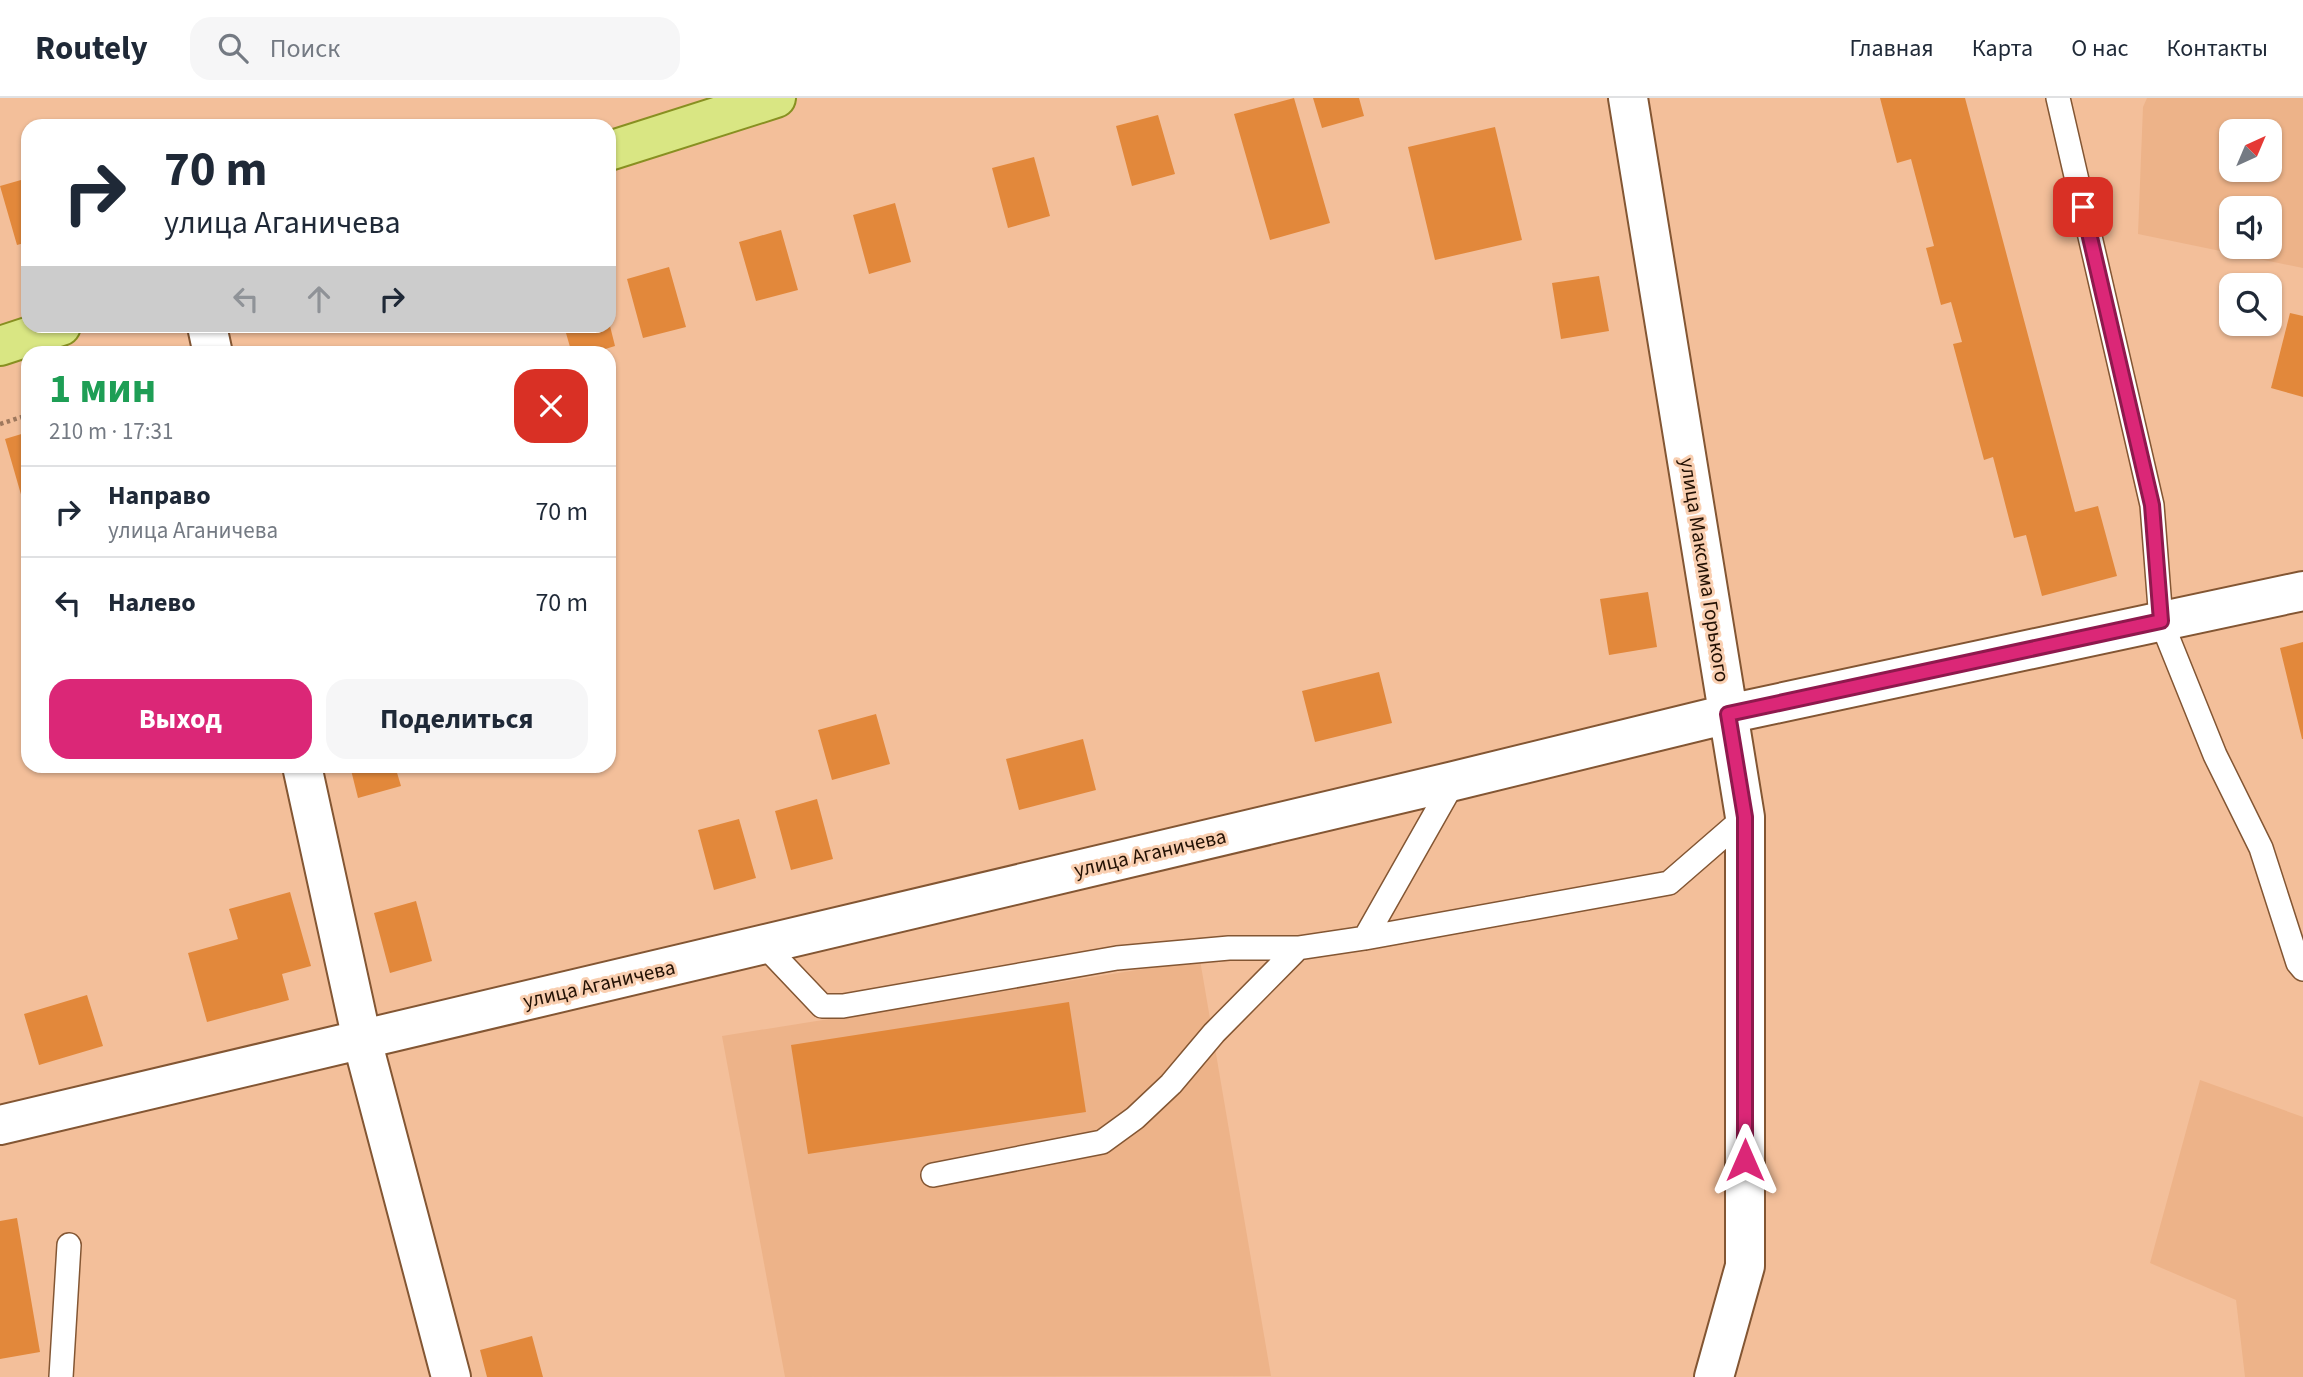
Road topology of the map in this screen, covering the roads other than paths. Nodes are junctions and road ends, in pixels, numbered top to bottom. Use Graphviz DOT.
graph roads {
  1 [pos="776,98"];
  2 [pos="1628,98"];
  3 [pos="2058,98"];
  4 [pos="616,149"];
  5 [pos="40,333"];
  6 [pos="0,346"];
  7 [pos="2303,591"];
  8 [pos="2161,621"];
  9 [pos="1728,714"];
  10 [pos="304,773"];
  11 [pos="1454,781"];
  12 [pos="1745,817"];
  13 [pos="1365,938"];
  14 [pos="764,945"];
  15 [pos="1298,948"];
  16 [pos="2303,970"];
  17 [pos="362,1040"];
  18 [pos="0,1125"];
  19 [pos="933,1175"];
  20 [pos="68,1245"];
  21 [pos="61,1377"];
  22 [pos="451,1377"];
  23 [pos="1714,1377"];
  1 -- 4 [label="main road"];
  2 -- 9 [label="street, улица Максима Горького"];
  3 -- 8 [label="lane"];
  5 -- 6 [label="main road"];
  7 -- 8 [label="street, улица Аганичева"];
  8 -- 9 [label="street, улица Аганичева"];
  8 -- 16 [label="lane"];
  9 -- 11 [label="street, улица Аганичева"];
  9 -- 12 [label="street, улица Максима Горького"];
  10 -- 17 [label="street"];
  11 -- 13 [label="lane"];
  11 -- 14 [label="street, улица Аганичева"];
  12 -- 13 [label="lane"];
  12 -- 23 [label="street, улица Максима Горького"];
  13 -- 15 [label="lane"];
  14 -- 15 [label="lane"];
  14 -- 17 [label="street, улица Аганичева"];
  15 -- 19 [label="lane"];
  17 -- 18 [label="street, улица Аганичева"];
  17 -- 22 [label="street"];
  20 -- 21 [label="lane"];
}
